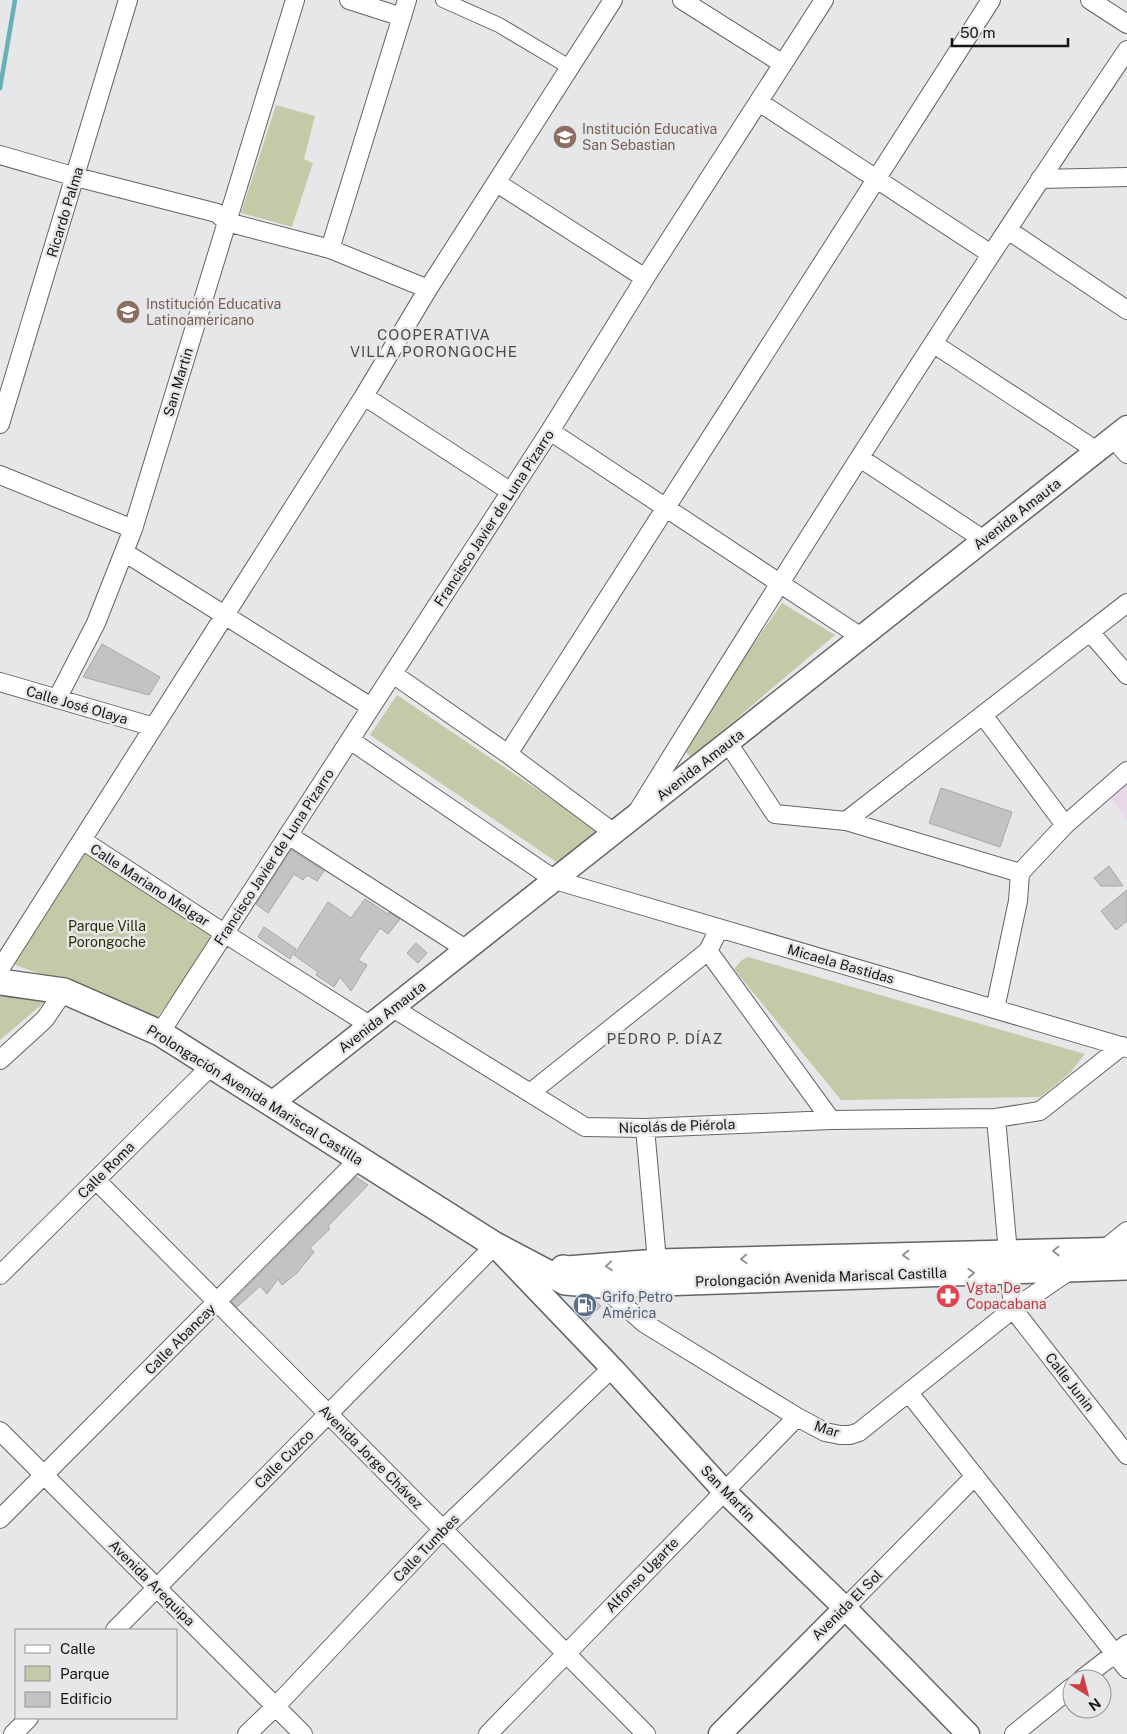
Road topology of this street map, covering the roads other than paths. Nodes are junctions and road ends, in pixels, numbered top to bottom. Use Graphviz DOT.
graph roads {
  1 [pos="128,0"];
  2 [pos="295,0"];
  3 [pos="349,0"];
  4 [pos="443,0"];
  5 [pos="613,0"];
  6 [pos="682,0"];
  7 [pos="824,0"];
  8 [pos="991,0"];
  9 [pos="1090,0"];
  10 [pos="405,8"];
  11 [pos="1127,24"];
  12 [pos="1127,50"];
  13 [pos="783,64"];
  14 [pos="571,68"];
  15 [pos="759,102"];
  16 [pos="3,155"];
  17 [pos="76,177"];
  18 [pos="1127,177"];
  19 [pos="876,178"];
  20 [pos="1040,179"];
  21 [pos="497,183"];
  22 [pos="227,222"];
  23 [pos="1008,230"];
  24 [pos="330,248"];
  25 [pos="991,254"];
  26 [pos="645,278"];
  27 [pos="428,289"];
  28 [pos="1127,310"];
  29 [pos="934,344"];
  30 [pos="364,396"];
  31 [pos="0,424"];
  32 [pos="550,431"];
  33 [pos="1116,443"];
  34 [pos="860,458"];
  35 [pos="0,476"];
  36 [pos="511,492"];
  37 [pos="666,507"];
  38 [pos="133,529"];
  39 [pos="984,540"];
  40 [pos="124,552"];
  41 [pos="779,583"];
  42 [pos="1127,603"];
  43 [pos="225,615"];
  44 [pos="1090,632"];
  45 [pos="861,638"];
  46 [pos="393,674"];
  47 [pos="1127,675"];
  48 [pos="0,682"];
  49 [pos="56,699"];
  50 [pos="371,707"];
  51 [pos="983,715"];
  52 [pos="154,727"];
  53 [pos="350,740"];
  54 [pos="728,743"];
  55 [pos="508,754"];
  56 [pos="1127,771"];
  57 [pos="634,817"];
  58 [pos="846,821"];
  59 [pos="1065,825"];
  60 [pos="614,833"];
  61 [pos="288,835"];
  62 [pos="82,840"];
  63 [pos="1020,872"];
  64 [pos="555,880"];
  65 [pos="720,929"];
  66 [pos="224,933"];
  67 [pos="467,950"];
  68 [pos="708,951"];
  69 [pos="0,969"];
  70 [pos="0,982"];
  71 [pos="64,991"];
  72 [pos="393,1008"];
  73 [pos="995,1009"];
  74 [pos="370,1026"];
  75 [pos="160,1033"];
  76 [pos="1124,1047"];
  77 [pos="0,1060"];
  78 [pos="212,1065"];
  79 [pos="530,1093"];
  80 [pos="272,1103"];
  81 [pos="996,1118"];
  82 [pos="831,1120"];
  83 [pos="645,1128"];
  84 [pos="359,1159"];
  85 [pos="96,1180"];
  86 [pos="1127,1231"];
  87 [pos="494,1245"];
  88 [pos="1116,1250"];
  89 [pos="1008,1262"];
  90 [pos="1127,1267"];
  91 [pos="1070,1269"];
  92 [pos="658,1272"];
  93 [pos="0,1275"];
  94 [pos="601,1285"];
  95 [pos="217,1302"];
  96 [pos="1013,1310"];
  97 [pos="612,1368"];
  98 [pos="908,1393"];
  99 [pos="328,1414"];
  100 [pos="797,1417"];
  101 [pos="0,1431"];
  102 [pos="1127,1455"];
  103 [pos="44,1475"];
  104 [pos="975,1476"];
  105 [pos="724,1491"];
  106 [pos="0,1518"];
  107 [pos="443,1530"];
  108 [pos="157,1588"];
  109 [pos="845,1608"];
  110 [pos="116,1629"];
  111 [pos="1121,1648"];
  112 [pos="567,1655"];
  113 [pos="1127,1668"];
  114 [pos="1095,1669"];
  115 [pos="1062,1695"];
  116 [pos="276,1706"];
  117 [pos="28,1719"];
  118 [pos="963,1732"];
  119 [pos="12,1734"];
  120 [pos="247,1734"];
  121 [pos="304,1734"];
  122 [pos="488,1734"];
  123 [pos="646,1734"];
  124 [pos="720,1734"];
  125 [pos="1014,1734"];
  1 -- 17 [label="street, Ricardo Palma"];
  2 -- 22 [label="street, San Martin"];
  3 -- 10 [label="street"];
  4 -- 14 [label="street"];
  5 -- 14 [label="street"];
  6 -- 13 [label="street"];
  7 -- 13 [label="street, Francisco Javier de Luna Pizarro"];
  8 -- 19 [label="street"];
  9 -- 11 [label="street"];
  10 -- 24 [label="street"];
  12 -- 20 [label="street"];
  13 -- 15 [label="street, Francisco Javier de Luna Pizarro"];
  14 -- 21 [label="street"];
  15 -- 19 [label="street"];
  15 -- 26 [label="street, Francisco Javier de Luna Pizarro"];
  16 -- 17 [label="street"];
  17 -- 22 [label="street"];
  17 -- 31 [label="street, Ricardo Palma"];
  18 -- 20 [label="street"];
  19 -- 25 [label="street"];
  19 -- 37 [label="street"];
  20 -- 23 [label="street"];
  21 -- 26 [label="street"];
  21 -- 27 [label="street"];
  22 -- 24 [label="street"];
  22 -- 38 [label="street, San Martin"];
  23 -- 25 [label="street"];
  23 -- 28 [label="street"];
  24 -- 27 [label="street"];
  25 -- 29 [label="street"];
  26 -- 32 [label="street, Francisco Javier de Luna Pizarro"];
  27 -- 30 [label="street"];
  29 -- 33 [label="street"];
  29 -- 34 [label="street"];
  30 -- 36 [label="street"];
  30 -- 43 [label="street"];
  32 -- 36 [label="street, Francisco Javier de Luna Pizarro"];
  32 -- 37 [label="street"];
  33 -- 39 [label="street, Avenida Amauta"];
  34 -- 39 [label="street"];
  34 -- 41 [label="street"];
  35 -- 38 [label="street"];
  36 -- 46 [label="street, Francisco Javier de Luna Pizarro"];
  37 -- 41 [label="street"];
  37 -- 55 [label="street"];
  38 -- 40 [label="street, San Martin"];
  39 -- 45 [label="street, Avenida Amauta"];
  40 -- 43 [label="street"];
  40 -- 49 [label="street, San Martin"];
  41 -- 45 [label="street"];
  41 -- 57 [label="street"];
  42 -- 44 [label="street"];
  43 -- 50 [label="street"];
  43 -- 52 [label="street"];
  44 -- 47 [label="street"];
  44 -- 51 [label="street"];
  45 -- 54 [label="street, Avenida Amauta"];
  46 -- 50 [label="street, Francisco Javier de Luna Pizarro"];
  46 -- 55 [label="street"];
  48 -- 49 [label="street, Calle José Olaya"];
  49 -- 52 [label="street, Calle José Olaya"];
  50 -- 53 [label="street, Francisco Javier de Luna Pizarro"];
  51 -- 58 [label="street"];
  51 -- 59 [label="street"];
  52 -- 62 [label="street"];
  53 -- 61 [label="street, Francisco Javier de Luna Pizarro"];
  53 -- 64 [label="street, Micaela Bastidas"];
  54 -- 57 [label="street, Avenida Amauta"];
  54 -- 58 [label="street"];
  55 -- 60 [label="street"];
  56 -- 59 [label="street"];
  57 -- 60 [label="street, Avenida Amauta"];
  58 -- 63 [label="street"];
  59 -- 63 [label="street"];
  60 -- 64 [label="street, Avenida Amauta"];
  61 -- 66 [label="street, Francisco Javier de Luna Pizarro"];
  61 -- 67 [label="street"];
  62 -- 66 [label="street, Calle Mariano Melgar"];
  62 -- 69 [label="street"];
  63 -- 73 [label="street"];
  64 -- 65 [label="street, Micaela Bastidas"];
  64 -- 67 [label="street, Avenida Amauta"];
  65 -- 68 [label="street"];
  65 -- 73 [label="street, Micaela Bastidas"];
  66 -- 74 [label="street, Calle Mariano Melgar"];
  66 -- 75 [label="street, Francisco Javier de Luna Pizarro"];
  67 -- 72 [label="street, Avenida Amauta"];
  68 -- 79 [label="street"];
  68 -- 82 [label="street"];
  70 -- 71 [label="main road, Prolongación Avenida Mariscal Castilla"];
  71 -- 75 [label="main road, Prolongación Avenida Mariscal Castilla"];
  71 -- 77 [label="street"];
  72 -- 74 [label="street, Avenida Amauta"];
  72 -- 79 [label="street, Nicolás de Piérola"];
  73 -- 76 [label="street, Micaela Bastidas"];
  74 -- 80 [label="street, Avenida Amauta"];
  75 -- 78 [label="main road, Prolongación Avenida Mariscal Castilla"];
  76 -- 81 [label="street, Nicolás de Piérola"];
  78 -- 80 [label="main road, Prolongación Avenida Mariscal Castilla"];
  78 -- 85 [label="street, Calle Roma"];
  79 -- 83 [label="street, Nicolás de Piérola"];
  80 -- 84 [label="main road, Prolongación Avenida Mariscal Castilla"];
  81 -- 82 [label="street, Nicolás de Piérola"];
  81 -- 89 [label="street"];
  82 -- 83 [label="street, Nicolás de Piérola"];
  83 -- 92 [label="street"];
  84 -- 87 [label="main road, Prolongación Avenida Mariscal Castilla"];
  84 -- 95 [label="street, Calle Abancay"];
  85 -- 93 [label="street, Calle Roma"];
  85 -- 95 [label="street, Avenida Jorge Chávez"];
  86 -- 88 [label="street, Mar"];
  92 -- 87 [label="main road, Prolongación Avenida Mariscal Castilla, one-way"];
  87 -- 94 [label="main road, Prolongación Avenida Mariscal Castilla"];
  87 -- 97 [label="street, San Martin"];
  87 -- 99 [label="street, Calle Cuzco"];
  88 -- 89 [label="main road, Prolongación Avenida Mariscal Castilla, one-way"];
  88 -- 91 [label="street, Mar"];
  89 -- 91 [label="main road, Prolongación Avenida Mariscal Castilla"];
  89 -- 92 [label="main road, Prolongación Avenida Mariscal Castilla"];
  89 -- 96 [label="street"];
  90 -- 91 [label="main road, Prolongación Avenida Mariscal Castilla"];
  91 -- 96 [label="street, Mar"];
  92 -- 94 [label="main road, Prolongación Avenida Mariscal Castilla"];
  94 -- 100 [label="street, Mar"];
  95 -- 99 [label="street, Avenida Jorge Chávez"];
  95 -- 103 [label="street, Calle Abancay"];
  96 -- 98 [label="street, Mar"];
  96 -- 102 [label="street, Calle Junin"];
  97 -- 105 [label="street, San Martin"];
  97 -- 107 [label="street, Calle Tumbes"];
  98 -- 100 [label="street, Mar"];
  98 -- 104 [label="street"];
  99 -- 107 [label="street, Avenida Jorge Chávez"];
  99 -- 108 [label="street, Calle Cuzco"];
  100 -- 105 [label="street, Alfonso Ugarte"];
  101 -- 103 [label="street, Avenida Arequipa"];
  103 -- 106 [label="street, Calle Abancay"];
  103 -- 108 [label="street, Avenida Arequipa"];
  104 -- 109 [label="street, Avenida El Sol"];
  104 -- 111 [label="street"];
  105 -- 109 [label="street, San Martin"];
  105 -- 112 [label="street, Alfonso Ugarte"];
  107 -- 112 [label="street, Avenida Jorge Chávez"];
  107 -- 116 [label="street, Calle Tumbes"];
  108 -- 110 [label="street, Calle Cuzco"];
  108 -- 116 [label="street, Avenida Arequipa"];
  109 -- 118 [label="street, San Martin"];
  109 -- 124 [label="street, Avenida El Sol"];
  111 -- 113 [label="street"];
  111 -- 114 [label="street"];
  112 -- 122 [label="street, Alfonso Ugarte"];
  112 -- 123 [label="street, Avenida Jorge Chávez"];
  115 -- 125 [label="street"];
  116 -- 120 [label="street, Calle Tumbes"];
  116 -- 121 [label="street, Avenida Arequipa"];
  117 -- 119 [label="street"];
}
